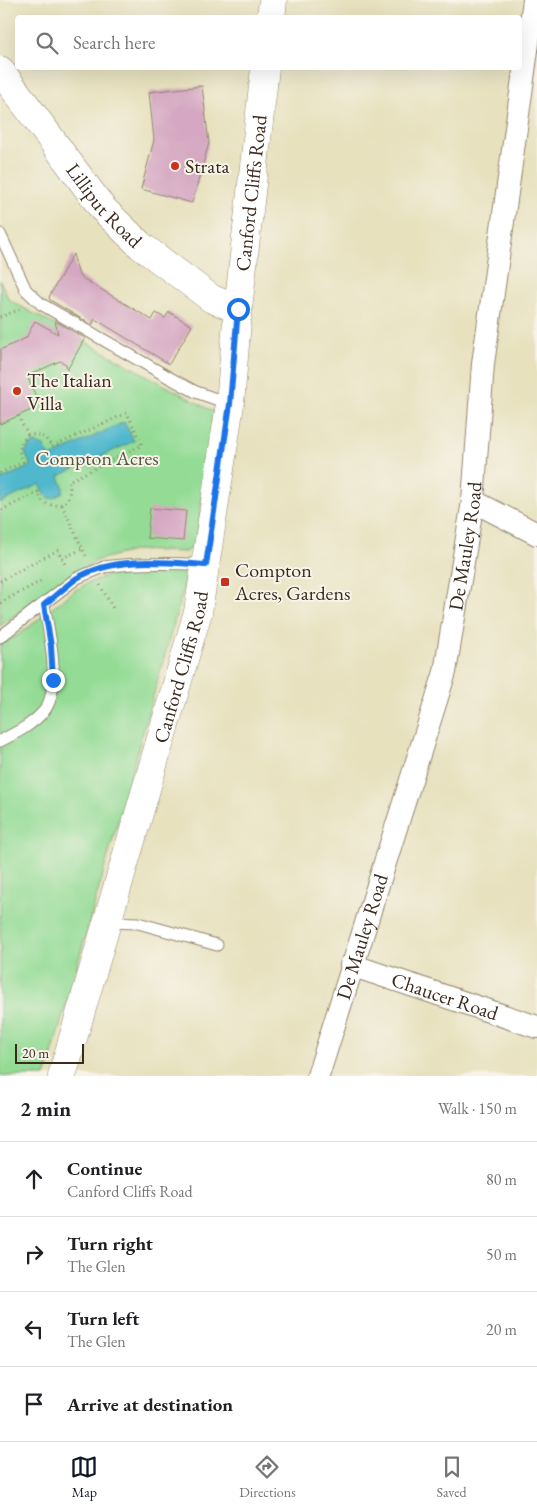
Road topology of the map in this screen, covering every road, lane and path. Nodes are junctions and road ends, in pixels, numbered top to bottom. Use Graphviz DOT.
graph roads {
  1 [pos="273,0"];
  2 [pos="534,0"];
  3 [pos="271,15"];
  4 [pos="0,70"];
  5 [pos="265,70"];
  6 [pos="0,234"];
  7 [pos="238,309"];
  8 [pos="14,311"];
  9 [pos="0,317"];
  10 [pos="230,404"];
  11 [pos="18,416"];
  12 [pos="28,435"];
  13 [pos="0,473"];
  14 [pos="473,501"];
  15 [pos="62,505"];
  16 [pos="0,511"];
  17 [pos="537,534"];
  18 [pos="83,549"];
  19 [pos="62,558"];
  20 [pos="89,562"];
  21 [pos="206,565"];
  22 [pos="67,568"];
  23 [pos="0,581"];
  24 [pos="42,581"];
  25 [pos="99,582"];
  26 [pos="0,603"];
  27 [pos="44,605"];
  28 [pos="114,610"];
  29 [pos="0,637"];
  30 [pos="0,741"];
  31 [pos="107,922"];
  32 [pos="217,945"];
  33 [pos="351,966"];
  34 [pos="537,1027"];
  35 [pos="62,1076"];
  36 [pos="318,1076"];
  1 -- 3 [label="street"];
  2 -- 14 [label="street, De Mauley Road"];
  4 -- 7 [label="street, Lilliput Road"];
  5 -- 7 [label="street, Canford Cliffs Road"];
  6 -- 10 [label="lane"];
  7 -- 10 [label="street, Canford Cliffs Road"];
  8 -- 9 [label="path"];
  10 -- 21 [label="street, Canford Cliffs Road"];
  11 -- 12 [label="path"];
  12 -- 13 [label="path"];
  12 -- 15 [label="path"];
  14 -- 17 [label="street"];
  14 -- 33 [label="street, De Mauley Road"];
  15 -- 16 [label="path"];
  15 -- 18 [label="path"];
  18 -- 19 [label="path"];
  18 -- 20 [label="path"];
  19 -- 22 [label="path"];
  19 -- 23 [label="path"];
  21 -- 27 [label="lane, bridge"];
  21 -- 31 [label="street, Canford Cliffs Road"];
  24 -- 26 [label="path"];
  25 -- 28 [label="path"];
  27 -- 29 [label="lane"];
  27 -- 30 [label="lane"];
  31 -- 32 [label="lane"];
  31 -- 35 [label="street, Canford Cliffs Road"];
  33 -- 34 [label="street, Chaucer Road"];
  33 -- 36 [label="street, De Mauley Road"];
}
